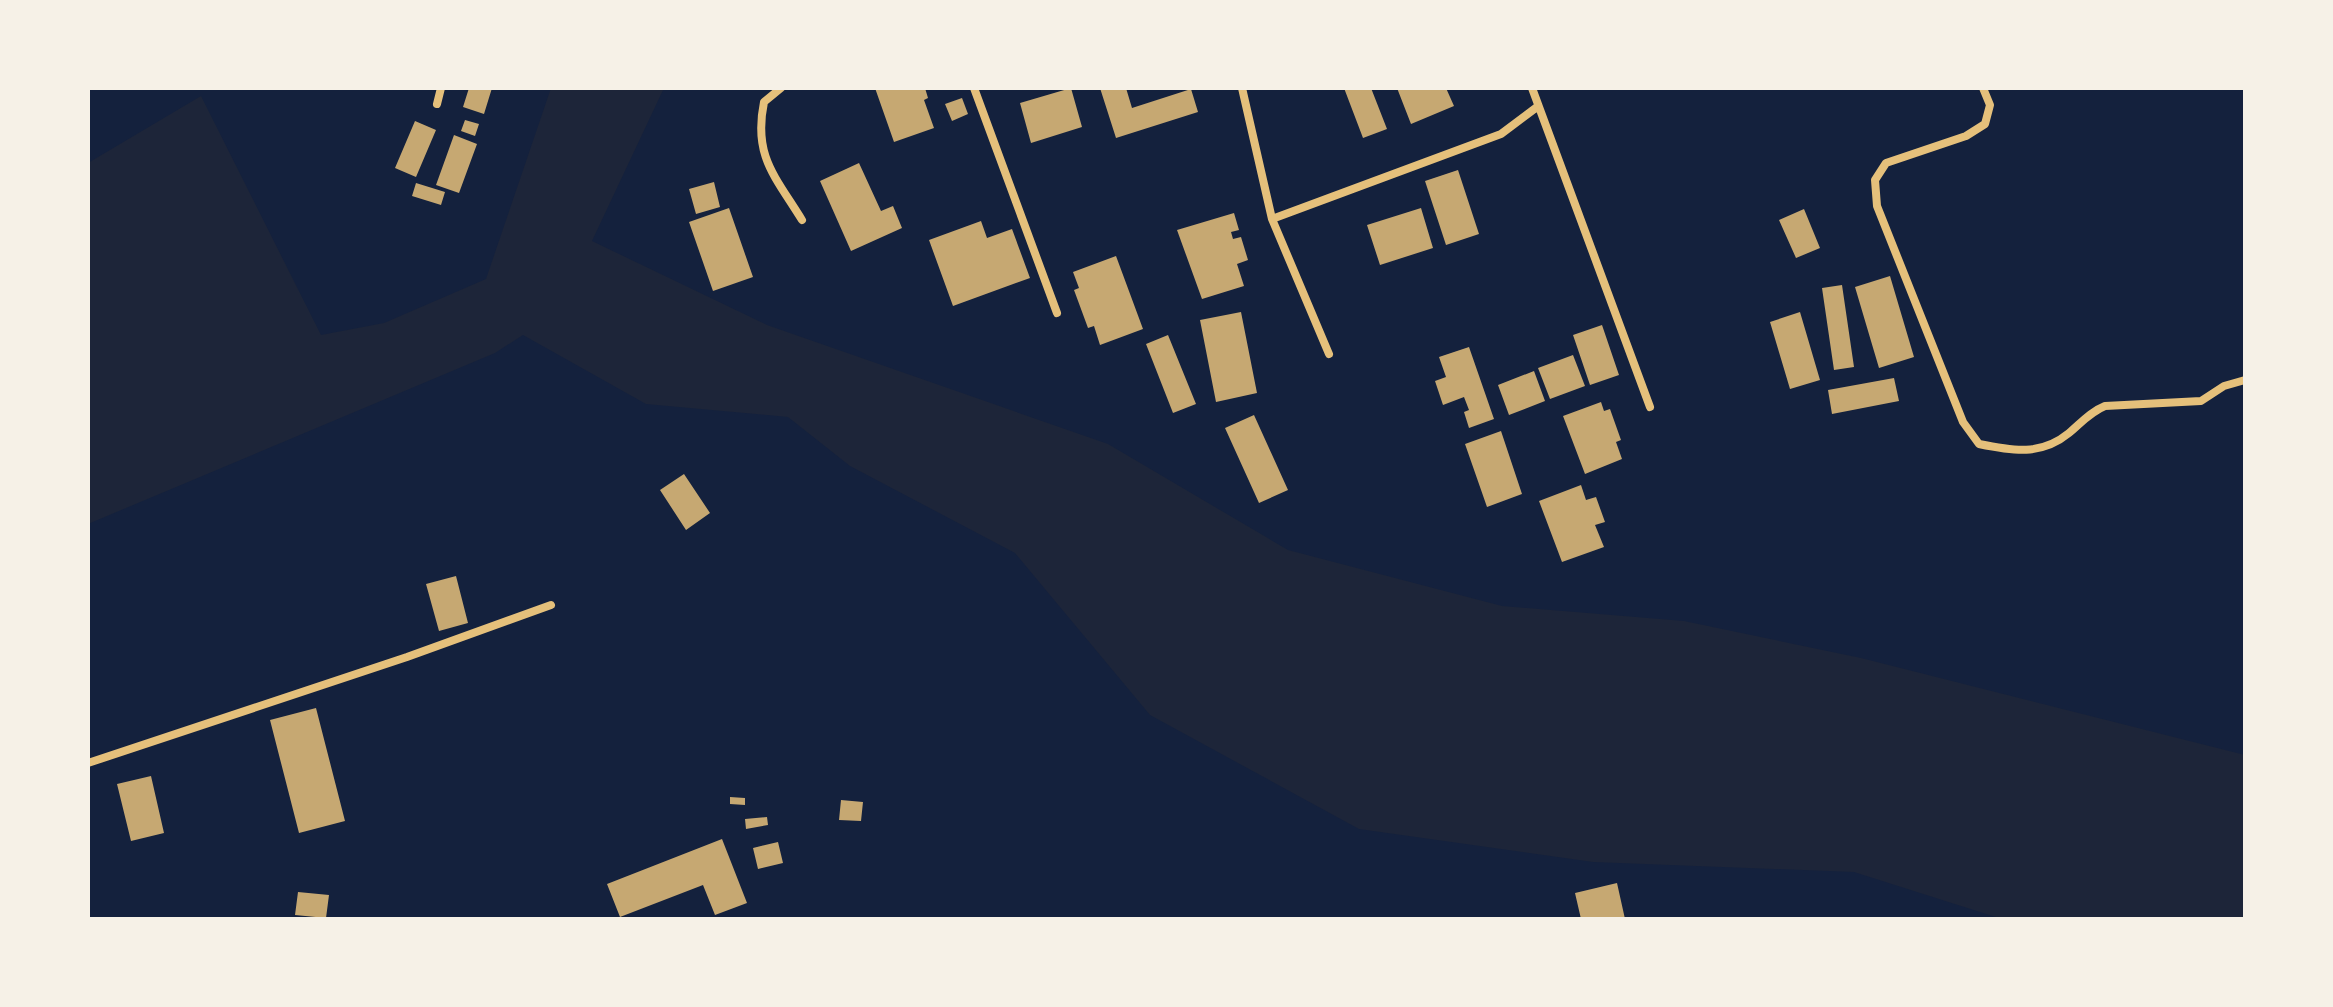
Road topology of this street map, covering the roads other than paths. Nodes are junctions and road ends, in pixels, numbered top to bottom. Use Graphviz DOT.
graph roads {
  1 [pos="441,88"];
  2 [pos="781,88"];
  3 [pos="974,88"];
  4 [pos="1242,88"];
  5 [pos="1532,88"];
  6 [pos="1983,88"];
  7 [pos="437,104"];
  8 [pos="1537,107"];
  9 [pos="1272,219"];
  10 [pos="802,220"];
  11 [pos="1057,313"];
  12 [pos="1329,354"];
  13 [pos="2245,380"];
  14 [pos="1650,407"];
  15 [pos="551,605"];
  16 [pos="88,763"];
  1 -- 7 [label="street"];
  2 -- 10 [label="street"];
  3 -- 11 [label="street"];
  4 -- 9 [label="street"];
  5 -- 8 [label="street"];
  6 -- 13 [label="street"];
  8 -- 9 [label="street"];
  8 -- 14 [label="street"];
  9 -- 12 [label="street"];
  15 -- 16 [label="street"];
}
